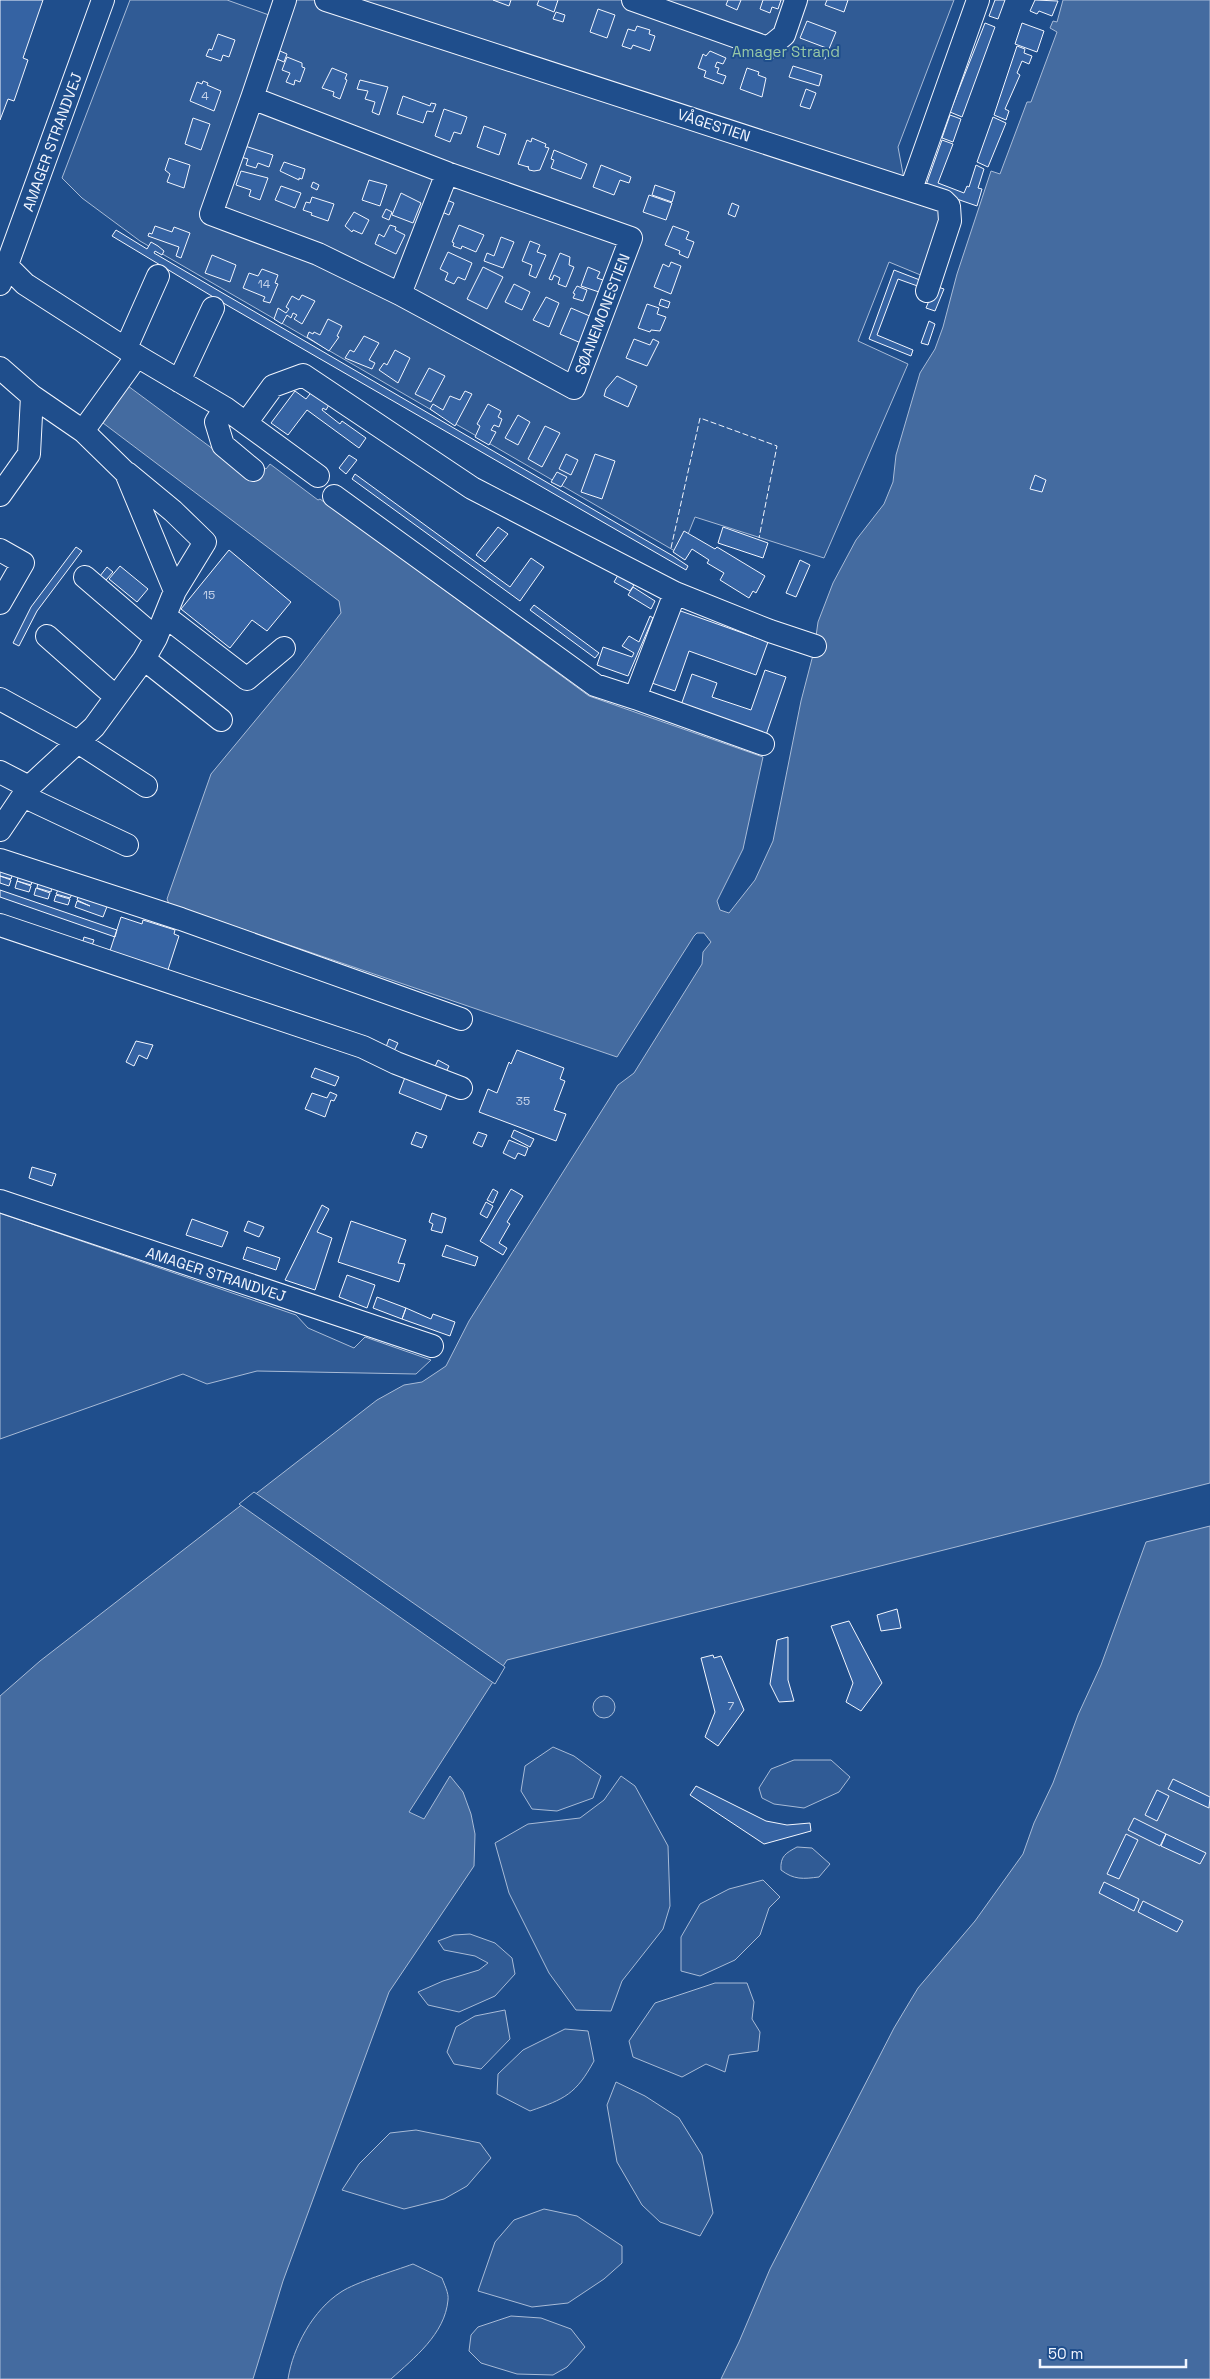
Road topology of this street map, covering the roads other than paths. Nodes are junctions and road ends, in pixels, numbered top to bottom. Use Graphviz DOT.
graph roads {
  1 [pos="103,0"];
  2 [pos="285,0"];
  3 [pos="326,0"];
  4 [pos="632,0"];
  5 [pos="796,0"];
  6 [pos="978,0"];
  7 [pos="252,98"];
  8 [pos="447,173"];
  9 [pos="912,189"];
  10 [pos="4,275"];
  11 [pos="158,276"];
  12 [pos="927,290"];
  13 [pos="400,294"];
  14 [pos="213,308"];
  15 [pos="132,352"];
  16 [pos="0,368"];
  17 [pos="179,381"];
  18 [pos="32,396"];
  19 [pos="225,408"];
  20 [pos="246,423"];
  21 [pos="83,431"];
  22 [pos="253,470"];
  23 [pos="126,472"];
  24 [pos="318,476"];
  25 [pos="0,495"];
  26 [pos="334,496"];
  27 [pos="0,550"];
  28 [pos="85,577"];
  29 [pos="174,591"];
  30 [pos="675,593"];
  31 [pos="0,603"];
  32 [pos="165,616"];
  33 [pos="47,636"];
  34 [pos="156,638"];
  35 [pos="815,646"];
  36 [pos="284,648"];
  37 [pos="144,659"];
  38 [pos="116,696"];
  39 [pos="635,698"];
  40 [pos="0,699"];
  41 [pos="221,720"];
  42 [pos="78,742"];
  43 [pos="763,744"];
  44 [pos="0,772"];
  45 [pos="146,786"];
  46 [pos="13,806"];
  47 [pos="127,845"];
  48 [pos="0,860"];
  49 [pos="0,925"];
  50 [pos="461,1019"];
  51 [pos="462,1088"];
  52 [pos="0,1201"];
  53 [pos="432,1346"];
  1 -- 10 [label="street, AMAGER STRANDVEJ"];
  2 -- 7 [label="street, SØANEMONESTIEN"];
  3 -- 9 [label="street, VÅGESTIEN"];
  4 -- 5 [label="street"];
  6 -- 9 [label="street"];
  7 -- 8 [label="street, SØANEMONESTIEN"];
  7 -- 13 [label="street, SØANEMONESTIEN"];
  8 -- 13 [label="street"];
  8 -- 13 [label="street, SØANEMONESTIEN"];
  9 -- 12 [label="street, VÅGESTIEN"];
  10 -- 15 [label="street"];
  11 -- 15 [label="street"];
  14 -- 17 [label="street"];
  15 -- 17 [label="street"];
  15 -- 21 [label="street"];
  16 -- 18 [label="street"];
  17 -- 19 [label="street"];
  18 -- 21 [label="street"];
  18 -- 25 [label="street"];
  19 -- 20 [label="street"];
  19 -- 22 [label="street"];
  20 -- 24 [label="street"];
  20 -- 30 [label="street"];
  21 -- 23 [label="street"];
  23 -- 29 [label="street"];
  23 -- 29 [label="street"];
  26 -- 39 [label="street"];
  27 -- 31 [label="street"];
  28 -- 34 [label="street"];
  29 -- 32 [label="street"];
  30 -- 35 [label="street"];
  30 -- 39 [label="street"];
  32 -- 34 [label="street"];
  32 -- 36 [label="street"];
  33 -- 38 [label="street"];
  34 -- 37 [label="street"];
  37 -- 38 [label="street"];
  37 -- 41 [label="street"];
  38 -- 42 [label="street"];
  39 -- 43 [label="street"];
  40 -- 42 [label="street"];
  42 -- 45 [label="street"];
  42 -- 46 [label="street"];
  44 -- 46 [label="street"];
  46 -- 47 [label="street"];
  48 -- 50 [label="street"];
  49 -- 51 [label="street"];
  52 -- 53 [label="street, AMAGER STRANDVEJ"];
}
